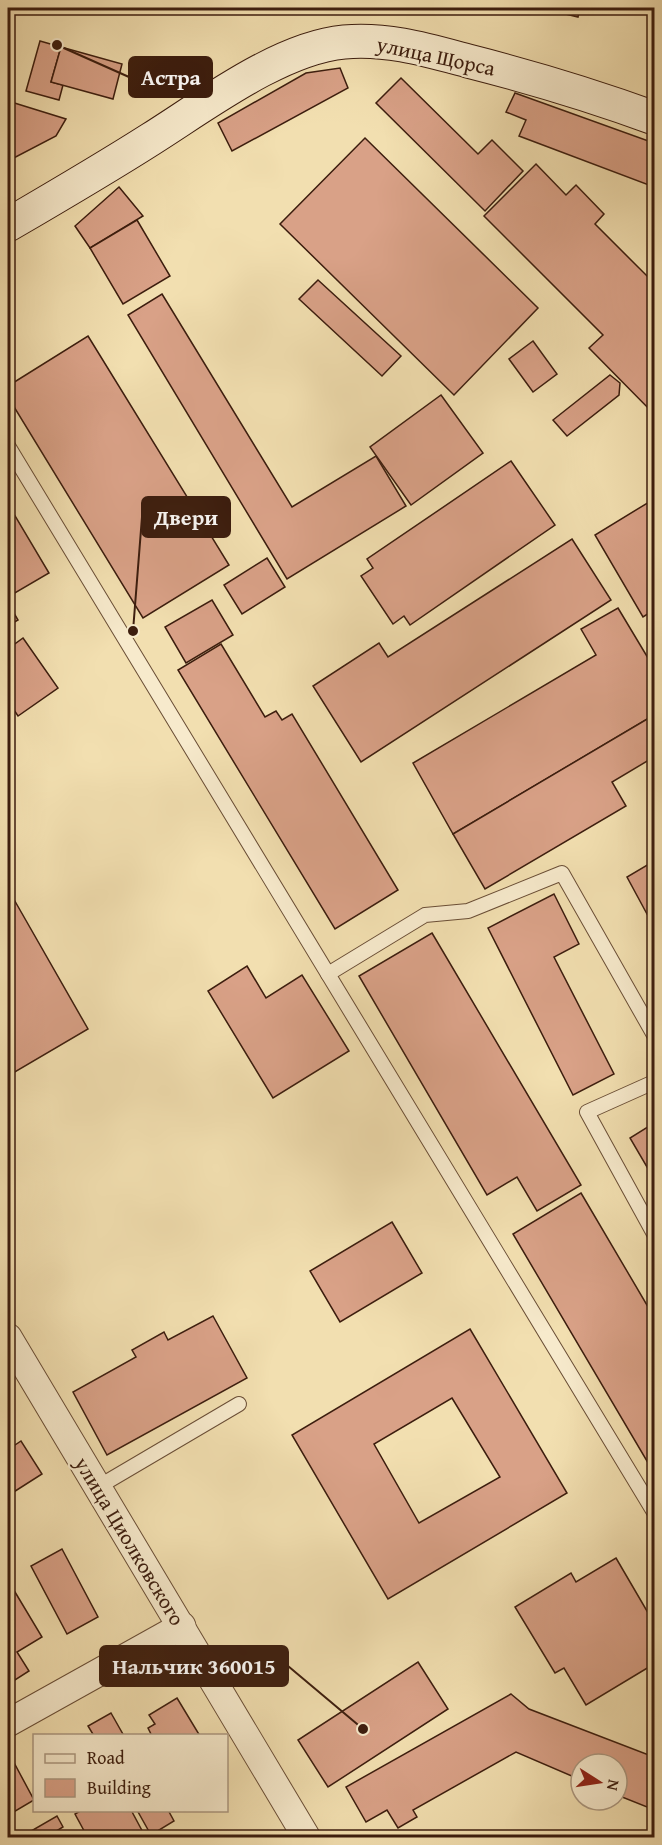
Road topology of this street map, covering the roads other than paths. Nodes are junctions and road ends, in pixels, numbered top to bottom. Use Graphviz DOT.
graph roads {
  1 [pos="654,118"];
  2 [pos="8,225"];
  3 [pos="8,446"];
  4 [pos="328,974"];
  5 [pos="654,1035"];
  6 [pos="654,1082"];
  7 [pos="654,1234"];
  8 [pos="8,1337"];
  9 [pos="239,1404"];
  10 [pos="98,1487"];
  11 [pos="654,1512"];
  12 [pos="182,1626"];
  13 [pos="8,1723"];
  14 [pos="308,1838"];
  1 -- 2 [label="street, улица Щорса"];
  3 -- 4 [label="lane"];
  4 -- 5 [label="lane"];
  4 -- 11 [label="lane"];
  6 -- 7 [label="lane"];
  8 -- 10 [label="street, улица Циолковского"];
  9 -- 10 [label="lane"];
  10 -- 12 [label="street, улица Циолковского"];
  12 -- 13 [label="street"];
  12 -- 14 [label="street, улица Циолковского"];
}
